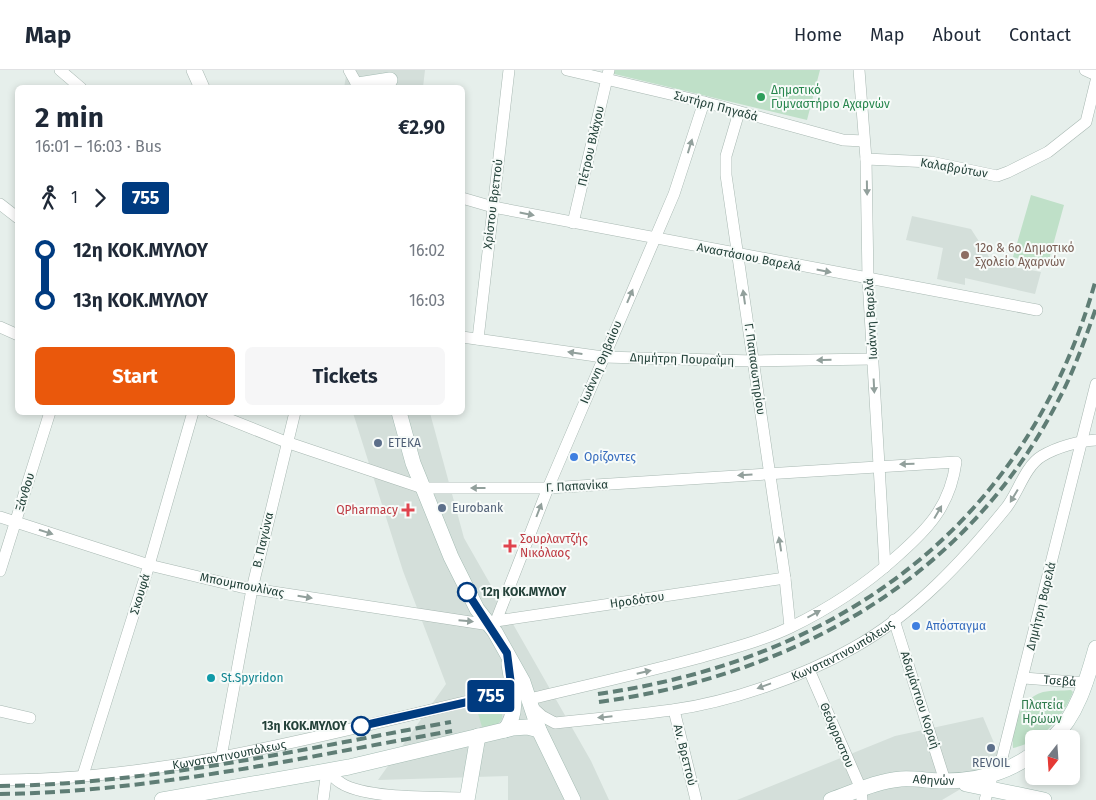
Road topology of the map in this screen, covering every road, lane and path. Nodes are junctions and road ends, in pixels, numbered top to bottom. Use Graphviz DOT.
graph roads {
  1 [pos="60,70"];
  2 [pos="194,70"];
  3 [pos="349,70"];
  4 [pos="509,70"];
  5 [pos="567,70"];
  6 [pos="859,70"];
  7 [pos="1085,70"];
  8 [pos="608,74"];
  9 [pos="1096,75"];
  10 [pos="390,79"];
  11 [pos="1096,81"];
  12 [pos="78,85"];
  13 [pos="201,85"];
  14 [pos="358,85"];
  15 [pos="363,85"];
  16 [pos="704,102"];
  17 [pos="739,112"];
  18 [pos="864,141"];
  19 [pos="866,159"];
  20 [pos="465,199"];
  21 [pos="0,204"];
  22 [pos="493,208"];
  23 [pos="15,216"];
  24 [pos="573,223"];
  25 [pos="654,238"];
  26 [pos="738,255"];
  27 [pos="868,279"];
  28 [pos="1037,310"];
  29 [pos="0,328"];
  30 [pos="15,333"];
  31 [pos="465,337"];
  32 [pos="478,339"];
  33 [pos="603,357"];
  34 [pos="873,359"];
  35 [pos="754,361"];
  36 [pos="1096,384"];
  37 [pos="49,415"];
  38 [pos="192,415"];
  39 [pos="218,415"];
  40 [pos="294,415"];
  41 [pos="400,415"];
  42 [pos="1082,440"];
  43 [pos="1096,440"];
  44 [pos="286,442"];
  45 [pos="879,466"];
  46 [pos="770,474"];
  47 [pos="423,488"];
  48 [pos="548,488"];
  49 [pos="0,517"];
  50 [pos="16,522"];
  51 [pos="149,565"];
  52 [pos="885,567"];
  53 [pos="0,571"];
  54 [pos="785,578"];
  55 [pos="252,589"];
  56 [pos="894,620"];
  57 [pos="493,623"];
  58 [pos="790,627"];
  59 [pos="1096,648"];
  60 [pos="507,653"];
  61 [pos="809,670"];
  62 [pos="1024,678"];
  63 [pos="1091,685"];
  64 [pos="512,692"];
  65 [pos="530,703"];
  66 [pos="674,710"];
  67 [pos="0,711"];
  68 [pos="30,718"];
  69 [pos="505,730"];
  70 [pos="539,730"];
  71 [pos="1059,730"];
  72 [pos="478,736"];
  73 [pos="221,758"];
  74 [pos="1025,759"];
  75 [pos="1019,763"];
  76 [pos="327,770"];
  77 [pos="83,775"];
  78 [pos="0,780"];
  79 [pos="945,781"];
  80 [pos="992,783"];
  81 [pos="1018,792"];
  82 [pos="217,795"];
  83 [pos="862,795"];
  84 [pos="467,799"];
  85 [pos="162,800"];
  86 [pos="323,800"];
  87 [pos="573,800"];
  88 [pos="696,800"];
  89 [pos="831,800"];
  90 [pos="1044,800"];
  1 -- 12 [label="street"];
  2 -- 13 [label="main road"];
  3 -- 14 [label="street"];
  4 -- 22 [label="street, Χρίστου Βρεττού"];
  5 -- 8 [label="street, Σωτήρη Πηγαδά"];
  6 -- 18 [label="street, Ιωάννη Βαρελά"];
  7 -- 9 [label="street"];
  8 -- 16 [label="street, Σωτήρη Πηγαδά"];
  8 -- 24 [label="street, Πέτρου Βλάχου"];
  10 -- 15 [label="main road"];
  11 -- 19 [label="street, Καλαβρύτων"];
  16 -- 17 [label="street, Σωτήρη Πηγαδά"];
  25 -- 16 [label="street, Ιωάννη Θηβαίου, one-way"];
  17 -- 18 [label="street, Σωτήρη Πηγαδά"];
  17 -- 26 [label="street, Γ. Παπασωτηρίου"];
  18 -- 19 [label="street, Ιωάννη Βαρελά"];
  19 -- 27 [label="street, Ιωάννη Βαρελά, one-way"];
  20 -- 22 [label="street, Αναστάσιου Βαρελά"];
  21 -- 23 [label="street"];
  22 -- 24 [label="street, Αναστάσιου Βαρελά, one-way"];
  22 -- 32 [label="street, Χρίστου Βρεττού"];
  24 -- 25 [label="street, Αναστάσιου Βαρελά"];
  25 -- 26 [label="street, Αναστάσιου Βαρελά"];
  33 -- 25 [label="street, Ιωάννη Θηβαίου, one-way"];
  26 -- 27 [label="street, Αναστάσιου Βαρελά, one-way"];
  35 -- 26 [label="street, Γ. Παπασωτηρίου, one-way"];
  27 -- 28 [label="street, Αναστάσιου Βαρελά"];
  27 -- 34 [label="street, Ιωάννη Βαρελά"];
  29 -- 30 [label="street"];
  31 -- 32 [label="street, Δημήτρη Πουραΐμη"];
  33 -- 32 [label="street, Δημήτρη Πουραΐμη, one-way"];
  33 -- 35 [label="street, Δημήτρη Πουραΐμη"];
  33 -- 48 [label="street, Ιωάννη Θηβαίου"];
  34 -- 35 [label="street, Δημήτρη Πουραΐμη, one-way"];
  34 -- 45 [label="street, Ιωάννη Βαρελά, one-way"];
  35 -- 46 [label="street, Γ. Παπασωτηρίου"];
  36 -- 42 [label="street"];
  37 -- 50 [label="street, Ξάνθου"];
  38 -- 51 [label="street, Σκουφά"];
  39 -- 44 [label="street, Γ. Παπανίκα"];
  40 -- 44 [label="street, Β. Παγώνα"];
  41 -- 47 [label="main road"];
  42 -- 43 [label="street, Κωνσταντινουπόλεως"];
  42 -- 56 [label="street, Κωνσταντινουπόλεως, one-way"];
  42 -- 62 [label="street, Δημήτρη Βαρελά"];
  44 -- 47 [label="street, Γ. Παπανίκα"];
  44 -- 55 [label="street, Β. Παγώνα"];
  45 -- 46 [label="street, Γ. Παπανίκα"];
  45 -- 52 [label="street, Ιωάννη Βαρελά"];
  52 -- 45 [label="street, Γ. Παπανίκα, one-way"];
  46 -- 48 [label="street, Γ. Παπανίκα, one-way"];
  54 -- 46 [label="street, Γ. Παπασωτηρίου, one-way"];
  48 -- 47 [label="street, Γ. Παπανίκα, one-way"];
  47 -- 57 [label="main road"];
  57 -- 48 [label="street, Ιωάννη Θηβαίου, one-way"];
  49 -- 50 [label="street, Μπουμπουλίνας"];
  50 -- 51 [label="street, Μπουμπουλίνας, one-way"];
  50 -- 53 [label="street, Ξάνθου"];
  51 -- 55 [label="street, Μπουμπουλίνας"];
  51 -- 77 [label="street, Σκουφά"];
  58 -- 52 [label="street, one-way"];
  54 -- 57 [label="street, Ηροδότου"];
  54 -- 58 [label="street, Γ. Παπασωτηρίου"];
  55 -- 57 [label="street, Μπουμπουλίνας, one-way"];
  55 -- 73 [label="street, Β. Παγώνα"];
  56 -- 61 [label="street, Κωνσταντινουπόλεως"];
  56 -- 79 [label="street, Αδαμάντιου Κοραή"];
  57 -- 60 [label="main road"];
  65 -- 58 [label="street, one-way"];
  59 -- 63 [label="main road"];
  60 -- 64 [label="main road"];
  60 -- 65 [label="main road"];
  61 -- 66 [label="street, Κωνσταντινουπόλεως, one-way"];
  61 -- 83 [label="street, Θεόφραστου"];
  62 -- 63 [label="street, Τσεβά"];
  62 -- 80 [label="street, Δημήτρη Βαρελά"];
  63 -- 71 [label="main road"];
  64 -- 69 [label="main road"];
  64 -- 73 [label="street, Κωνσταντινουπόλεως"];
  66 -- 65 [label="street, Κωνσταντινουπόλεως, one-way"];
  65 -- 70 [label="main road"];
  66 -- 88 [label="street, Αν. Βρεττού"];
  67 -- 68 [label="street"];
  69 -- 70 [label="main road"];
  69 -- 72 [label="main road"];
  70 -- 87 [label="main road"];
  72 -- 76 [label="main road"];
  72 -- 84 [label="main road"];
  73 -- 77 [label="street, Κωνσταντινουπόλεως"];
  74 -- 75 [label="main road"];
  75 -- 80 [label="main road"];
  75 -- 81 [label="main road"];
  76 -- 82 [label="main road"];
  76 -- 84 [label="street"];
  76 -- 86 [label="street"];
  77 -- 78 [label="street, Κωνσταντινουπόλεως"];
  79 -- 80 [label="main road, Αθηνών"];
  79 -- 83 [label="main road, Αθηνών"];
  80 -- 81 [label="main road"];
  81 -- 90 [label="main road"];
  82 -- 85 [label="main road"];
  83 -- 89 [label="main road, Αθηνών"];
}
